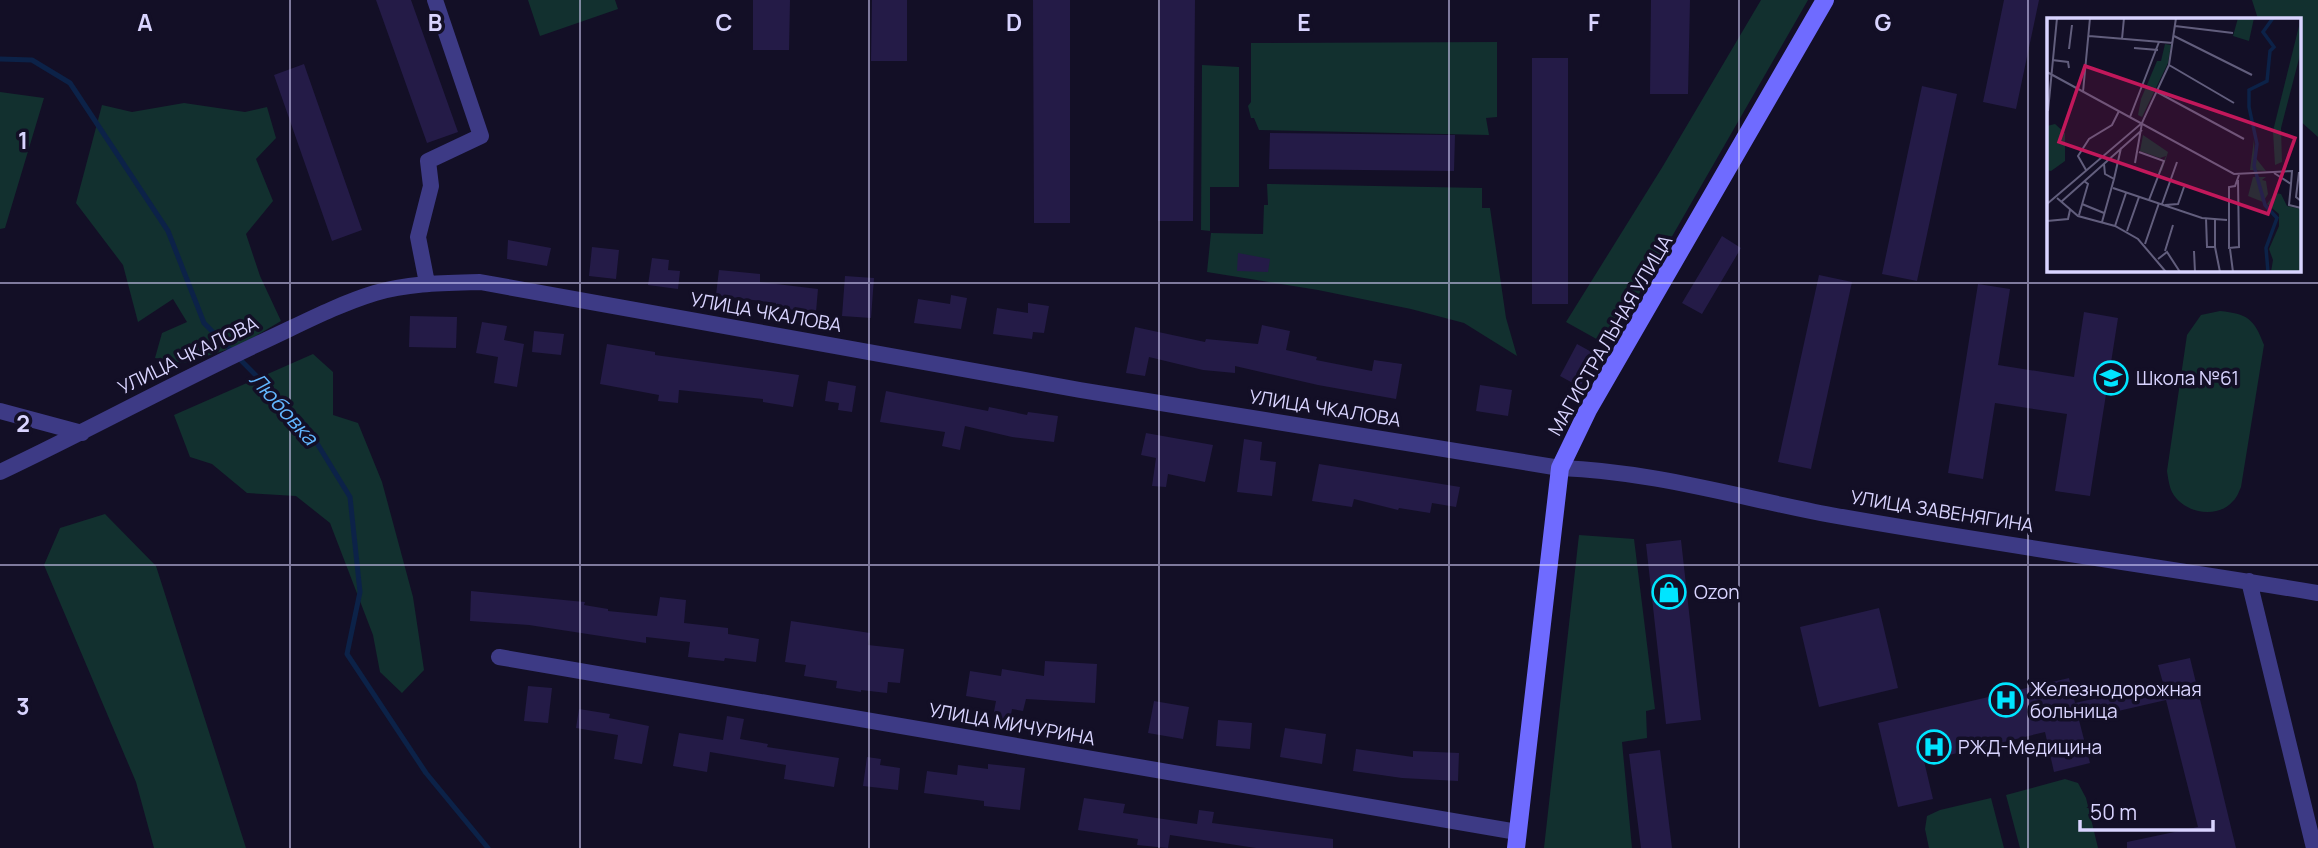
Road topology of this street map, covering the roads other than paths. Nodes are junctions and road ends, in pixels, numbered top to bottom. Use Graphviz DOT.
graph roads {
  1 [pos="435,0"];
  2 [pos="1825,0"];
  3 [pos="427,283"];
  4 [pos="0,411"];
  5 [pos="82,433"];
  6 [pos="1560,468"];
  7 [pos="0,472"];
  8 [pos="2249,581"];
  9 [pos="2318,593"];
  10 [pos="499,657"];
  11 [pos="1516,840"];
  12 [pos="2314,848"];
  1 -- 3 [label="street"];
  2 -- 6 [label="main road, МАГИСТРАЛЬНАЯ УЛИЦА"];
  3 -- 5 [label="street, УЛИЦА ЧКАЛОВА"];
  3 -- 6 [label="street, УЛИЦА ЧКАЛОВА"];
  4 -- 5 [label="street"];
  5 -- 7 [label="street, УЛИЦА ЧКАЛОВА"];
  6 -- 8 [label="street, УЛИЦА ЗАВЕНЯГИНА"];
  6 -- 11 [label="main road, МАГИСТРАЛЬНАЯ УЛИЦА"];
  8 -- 9 [label="street, УЛИЦА ЗАВЕНЯГИНА"];
  8 -- 12 [label="street"];
  10 -- 11 [label="street, УЛИЦА МИЧУРИНА"];
}
